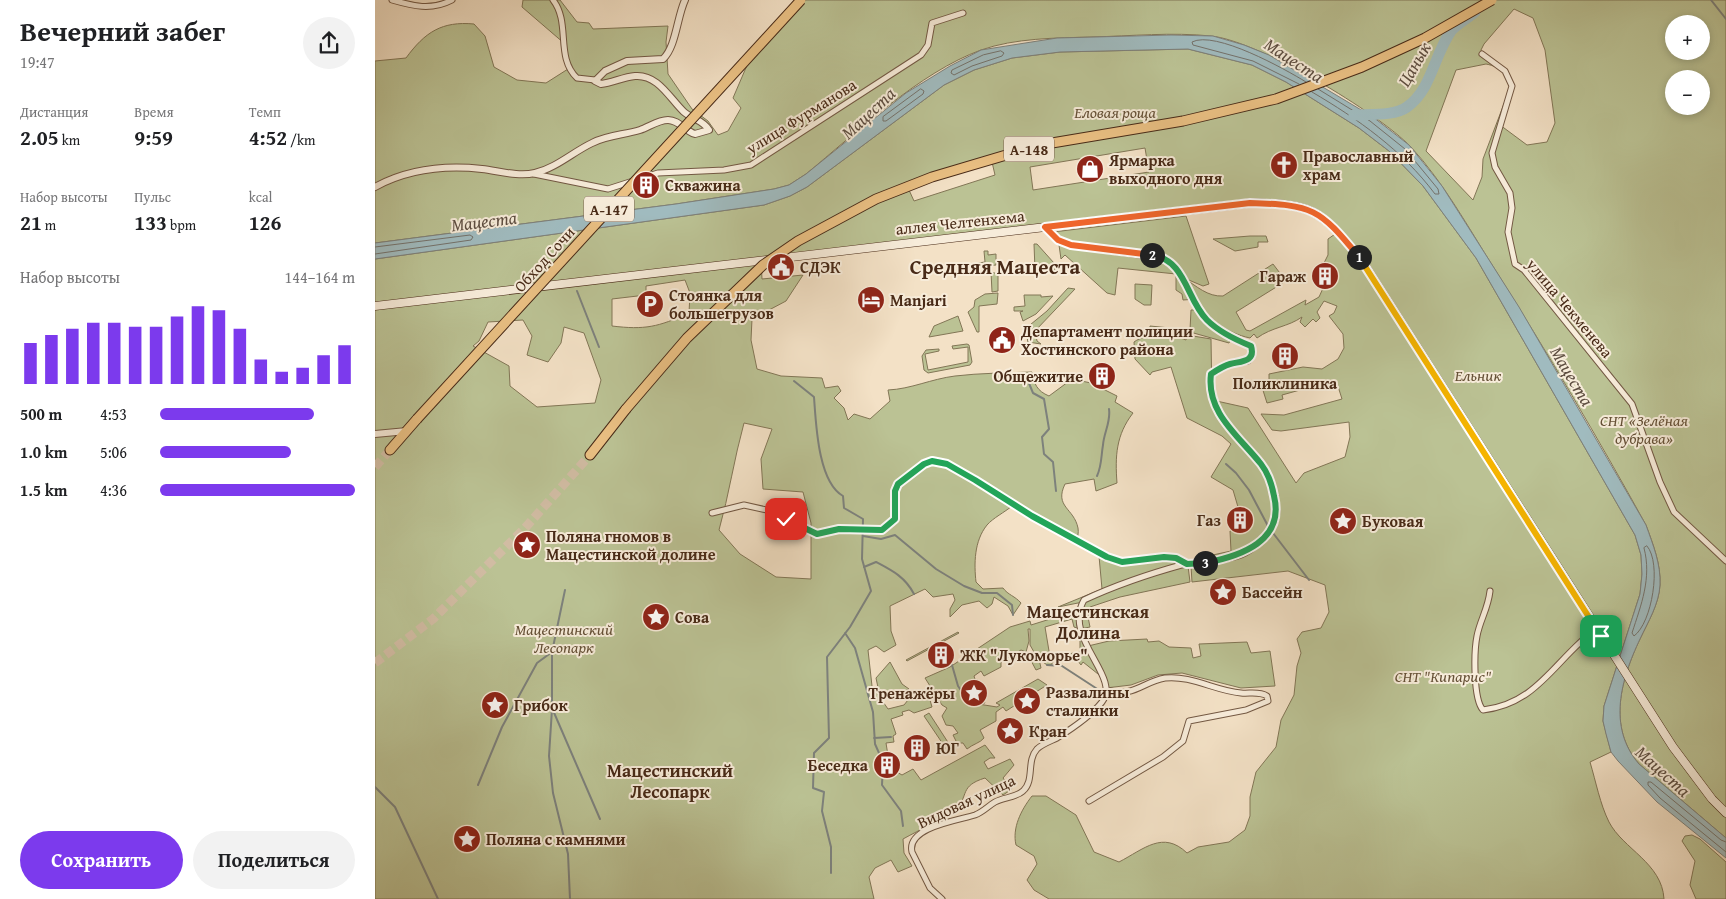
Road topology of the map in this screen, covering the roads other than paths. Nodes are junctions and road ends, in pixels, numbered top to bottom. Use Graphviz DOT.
graph roads {
  1 [pos="392,0"];
  2 [pos="452,0"];
  3 [pos="553,0"];
  4 [pos="685,0"];
  5 [pos="801,0"];
  6 [pos="1493,0"];
  7 [pos="963,13"];
  8 [pos="1482,54"];
  9 [pos="595,80"];
  10 [pos="533,174"];
  11 [pos="375,187"];
  12 [pos="1045,227"];
  13 [pos="375,306"];
  14 [pos="407,431"];
  15 [pos="375,434"];
  16 [pos="390,450"];
  17 [pos="589,455"];
  18 [pos="712,513"];
  19 [pos="1726,561"];
  20 [pos="1187,564"];
  21 [pos="1489,591"];
  22 [pos="1596,629"];
  23 [pos="1107,690"];
  24 [pos="1089,801"];
  25 [pos="1726,812"];
  26 [pos="942,899"];
  1 -- 2 [label="street"];
  3 -- 9 [label="street"];
  4 -- 9 [label="street"];
  5 -- 14 [label="highway, Обход Сочи / А-147, bridge"];
  6 -- 17 [label="highway, А-148, bridge"];
  7 -- 10 [label="street, улица Фурманова"];
  8 -- 19 [label="street, улица Чекменева"];
  9 -- 10 [label="street, улица Фурманова"];
  10 -- 11 [label="street, улица Фурманова"];
  12 -- 13 [label="main road, аллея Челтенхема"];
  12 -- 20 [label="street"];
  12 -- 22 [label="main road, аллея Челтенхема"];
  14 -- 15 [label="street"];
  14 -- 16 [label="highway, Обход Сочи / А-147"];
  18 -- 20 [label="street"];
  20 -- 23 [label="street"];
  21 -- 22 [label="street"];
  22 -- 25 [label="main road, аллея Челтенхема"];
  23 -- 24 [label="street"];
  23 -- 26 [label="street, Видовая улица"];
}
